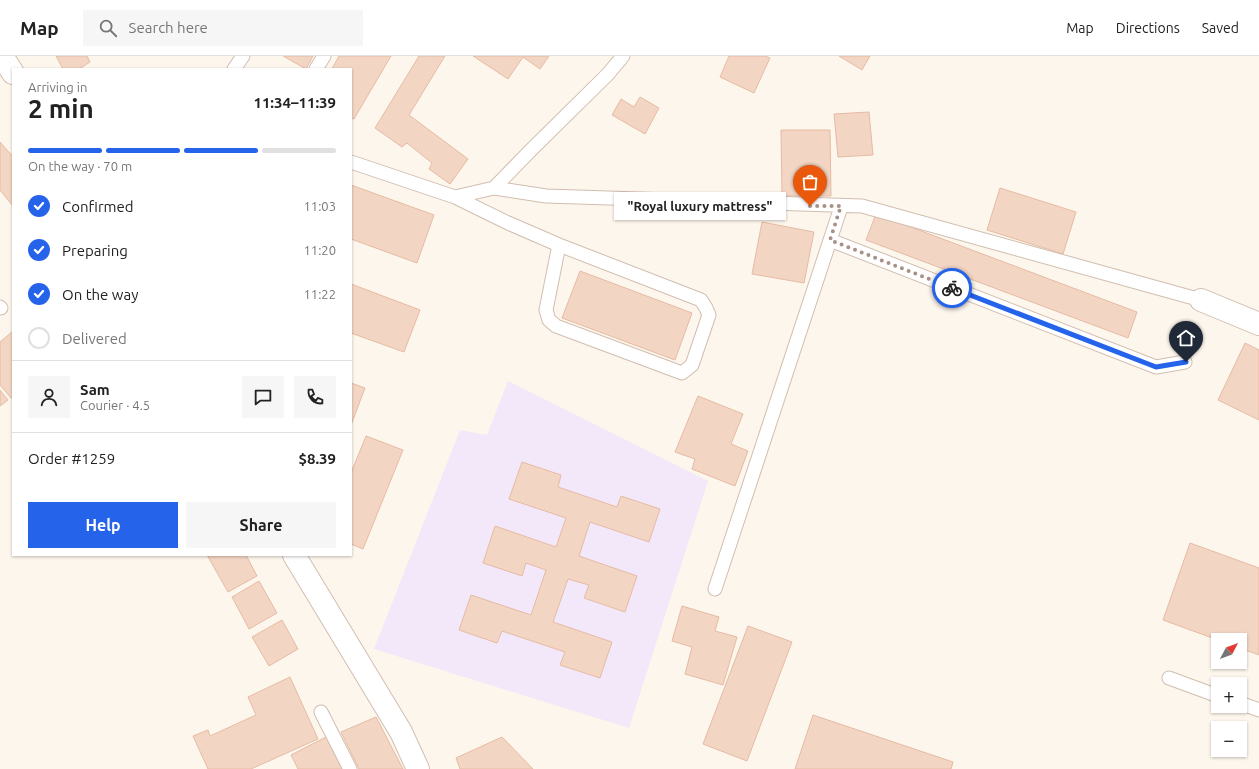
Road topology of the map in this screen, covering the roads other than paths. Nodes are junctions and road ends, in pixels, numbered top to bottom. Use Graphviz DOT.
graph roads {
  1 [pos="2,56"];
  2 [pos="243,56"];
  3 [pos="324,56"];
  4 [pos="623,56"];
  5 [pos="235,68"];
  6 [pos="317,68"];
  7 [pos="12,71"];
  8 [pos="352,162"];
  9 [pos="494,188"];
  10 [pos="455,197"];
  11 [pos="841,206"];
  12 [pos="830,240"];
  13 [pos="559,245"];
  14 [pos="1201,300"];
  15 [pos="1259,324"];
  16 [pos="1186,362"];
  17 [pos="300,559"];
  18 [pos="715,589"];
  19 [pos="1169,678"];
  20 [pos="1211,693"];
  21 [pos="1247,706"];
  22 [pos="1259,710"];
  23 [pos="321,712"];
  24 [pos="350,769"];
  25 [pos="418,769"];
  1 -- 7 [label="street"];
  2 -- 5 [label="lane"];
  3 -- 6 [label="lane"];
  4 -- 9 [label="lane"];
  8 -- 10 [label="lane"];
  9 -- 10 [label="lane"];
  9 -- 11 [label="lane"];
  10 -- 13 [label="lane"];
  11 -- 12 [label="lane"];
  11 -- 14 [label="lane"];
  12 -- 16 [label="lane"];
  12 -- 18 [label="lane"];
  13 -- 13 [label="lane"];
  14 -- 15 [label="street"];
  17 -- 25 [label="street"];
  19 -- 20 [label="lane"];
  21 -- 22 [label="lane"];
  23 -- 24 [label="lane"];
}
